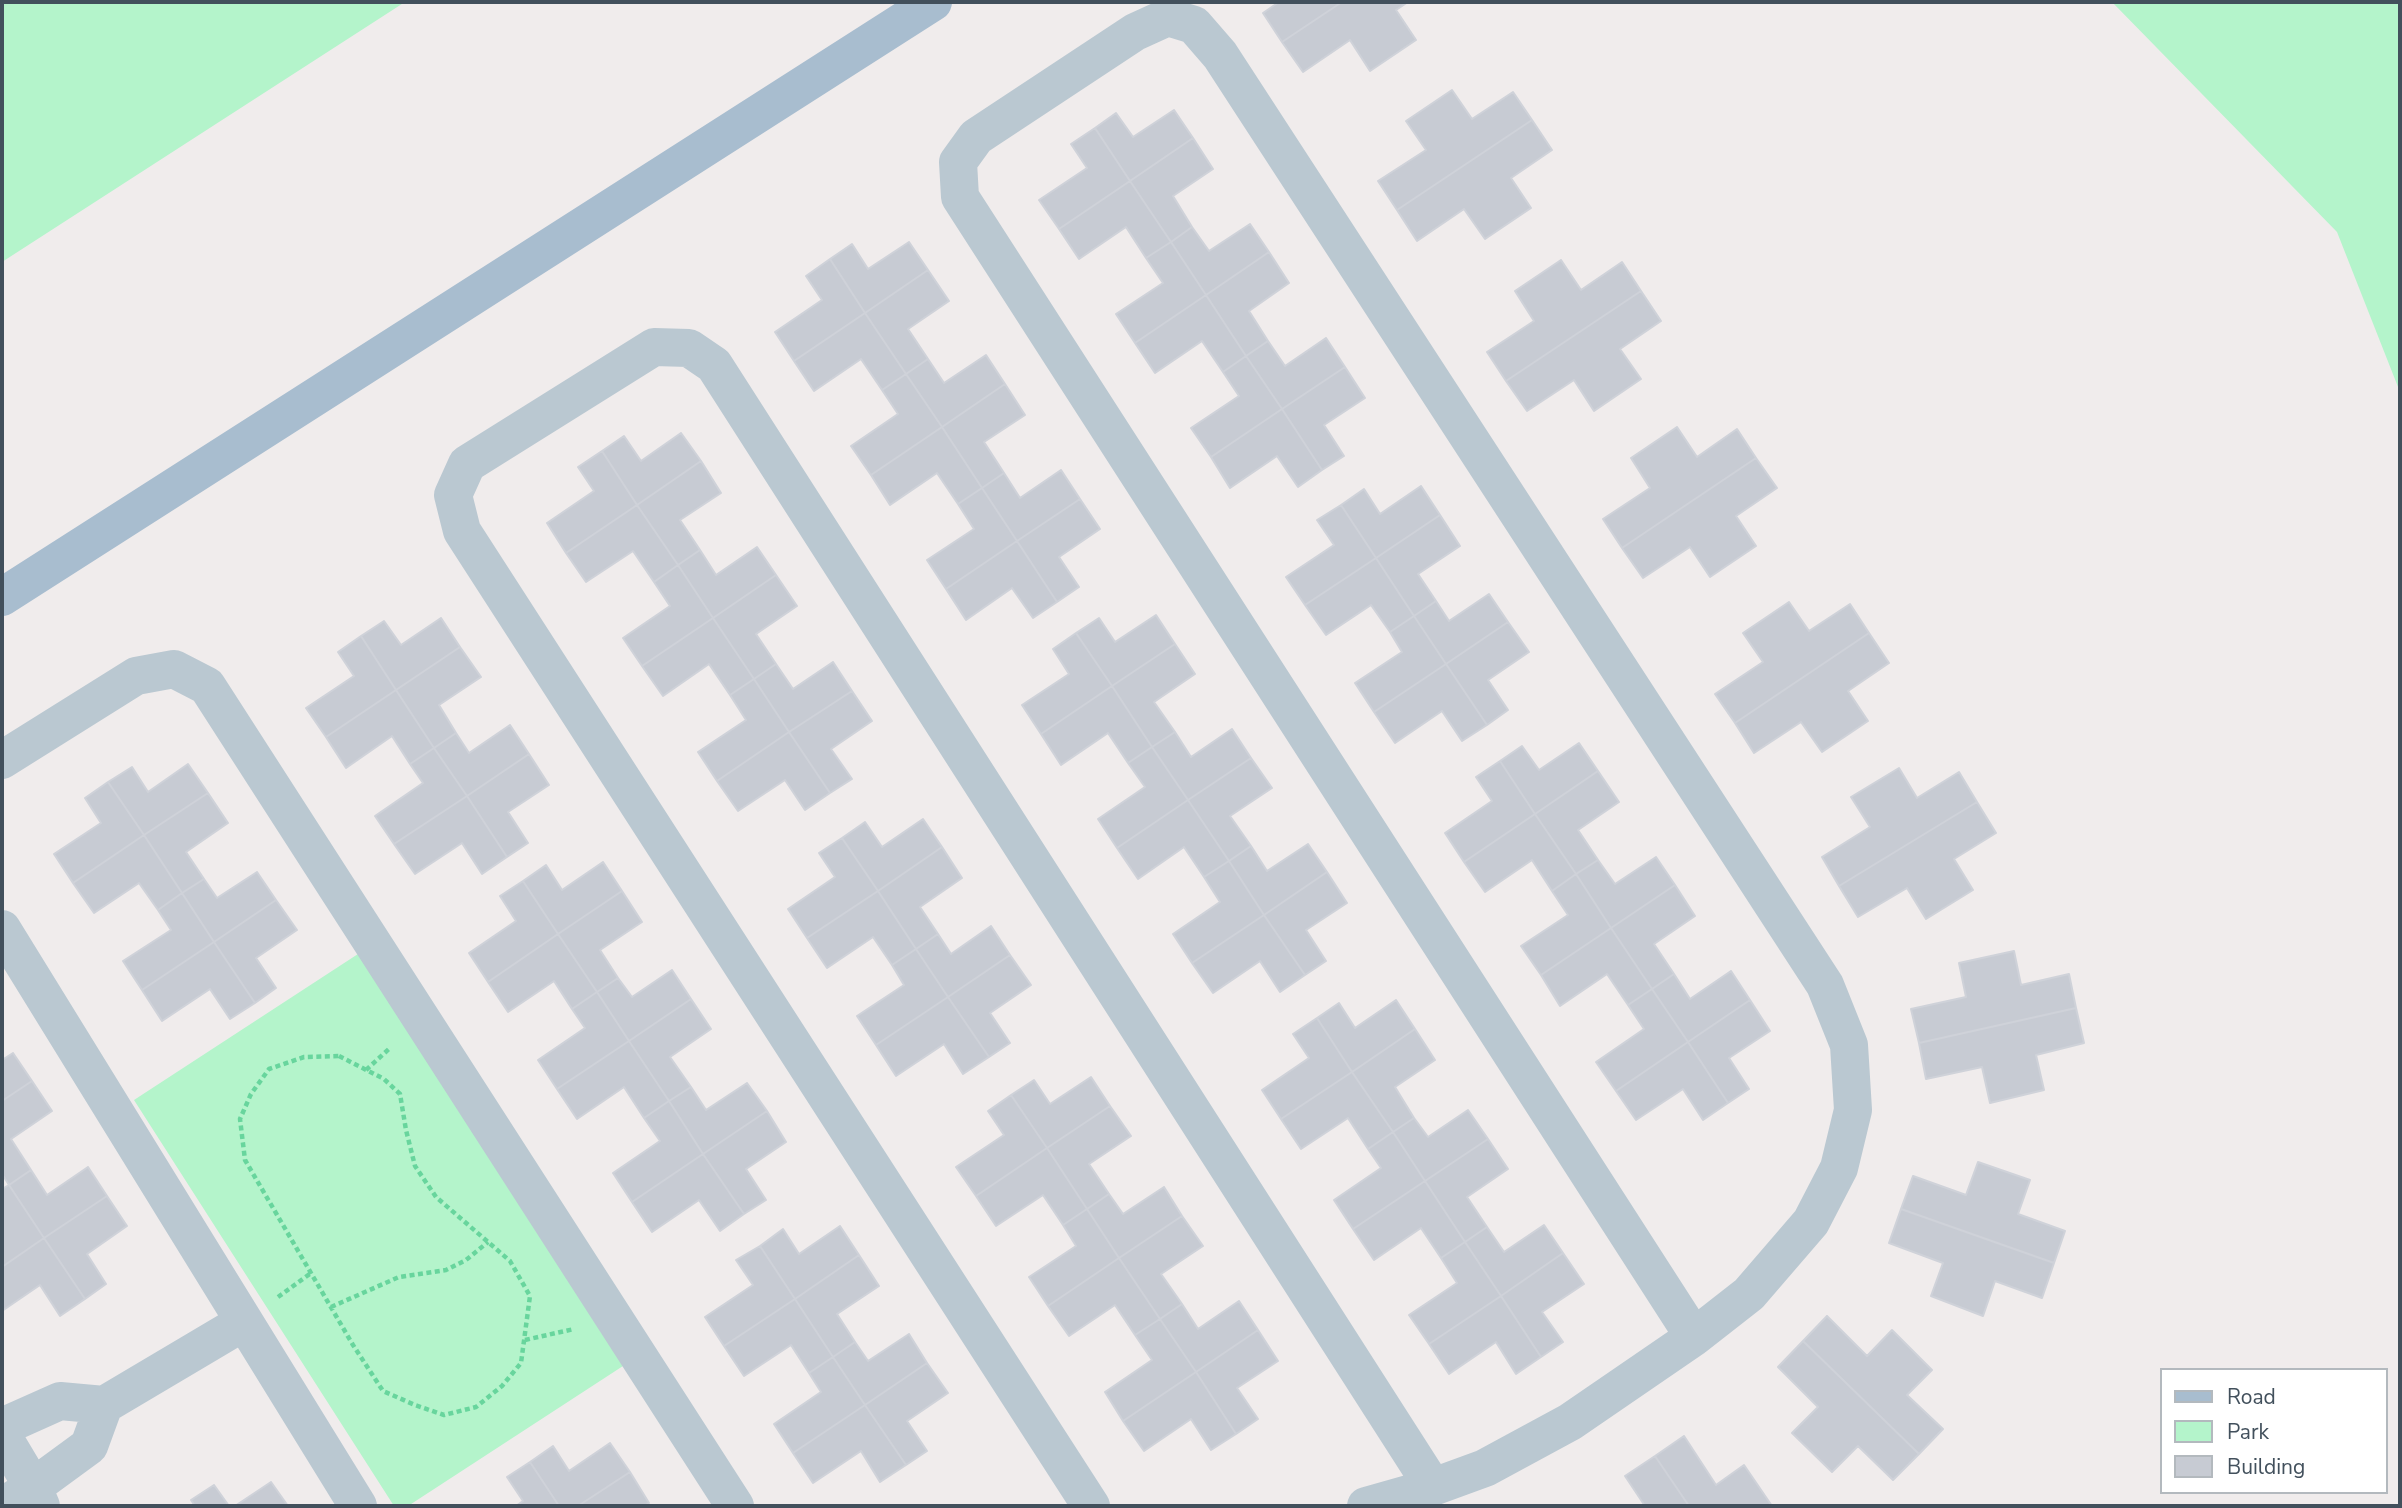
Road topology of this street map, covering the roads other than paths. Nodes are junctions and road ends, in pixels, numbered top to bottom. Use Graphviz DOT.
graph roads {
  1 [pos="933,2"];
  2 [pos="2,597"];
  3 [pos="2,760"];
  4 [pos="2,929"];
  5 [pos="244,1322"];
  6 [pos="1694,1338"];
  7 [pos="104,1405"];
  8 [pos="2,1427"];
  9 [pos="2,1435"];
  10 [pos="1433,1487"];
  11 [pos="26,1500"];
  12 [pos="358,1506"];
  13 [pos="735,1506"];
  14 [pos="1090,1506"];
  15 [pos="1366,1506"];
  1 -- 2 [label="main road"];
  3 -- 13 [label="street"];
  4 -- 5 [label="street"];
  5 -- 7 [label="street"];
  5 -- 12 [label="street"];
  6 -- 6 [label="street"];
  6 -- 10 [label="street"];
  7 -- 8 [label="street"];
  7 -- 11 [label="street"];
  9 -- 11 [label="street"];
  10 -- 14 [label="street"];
  10 -- 15 [label="street"];
}
